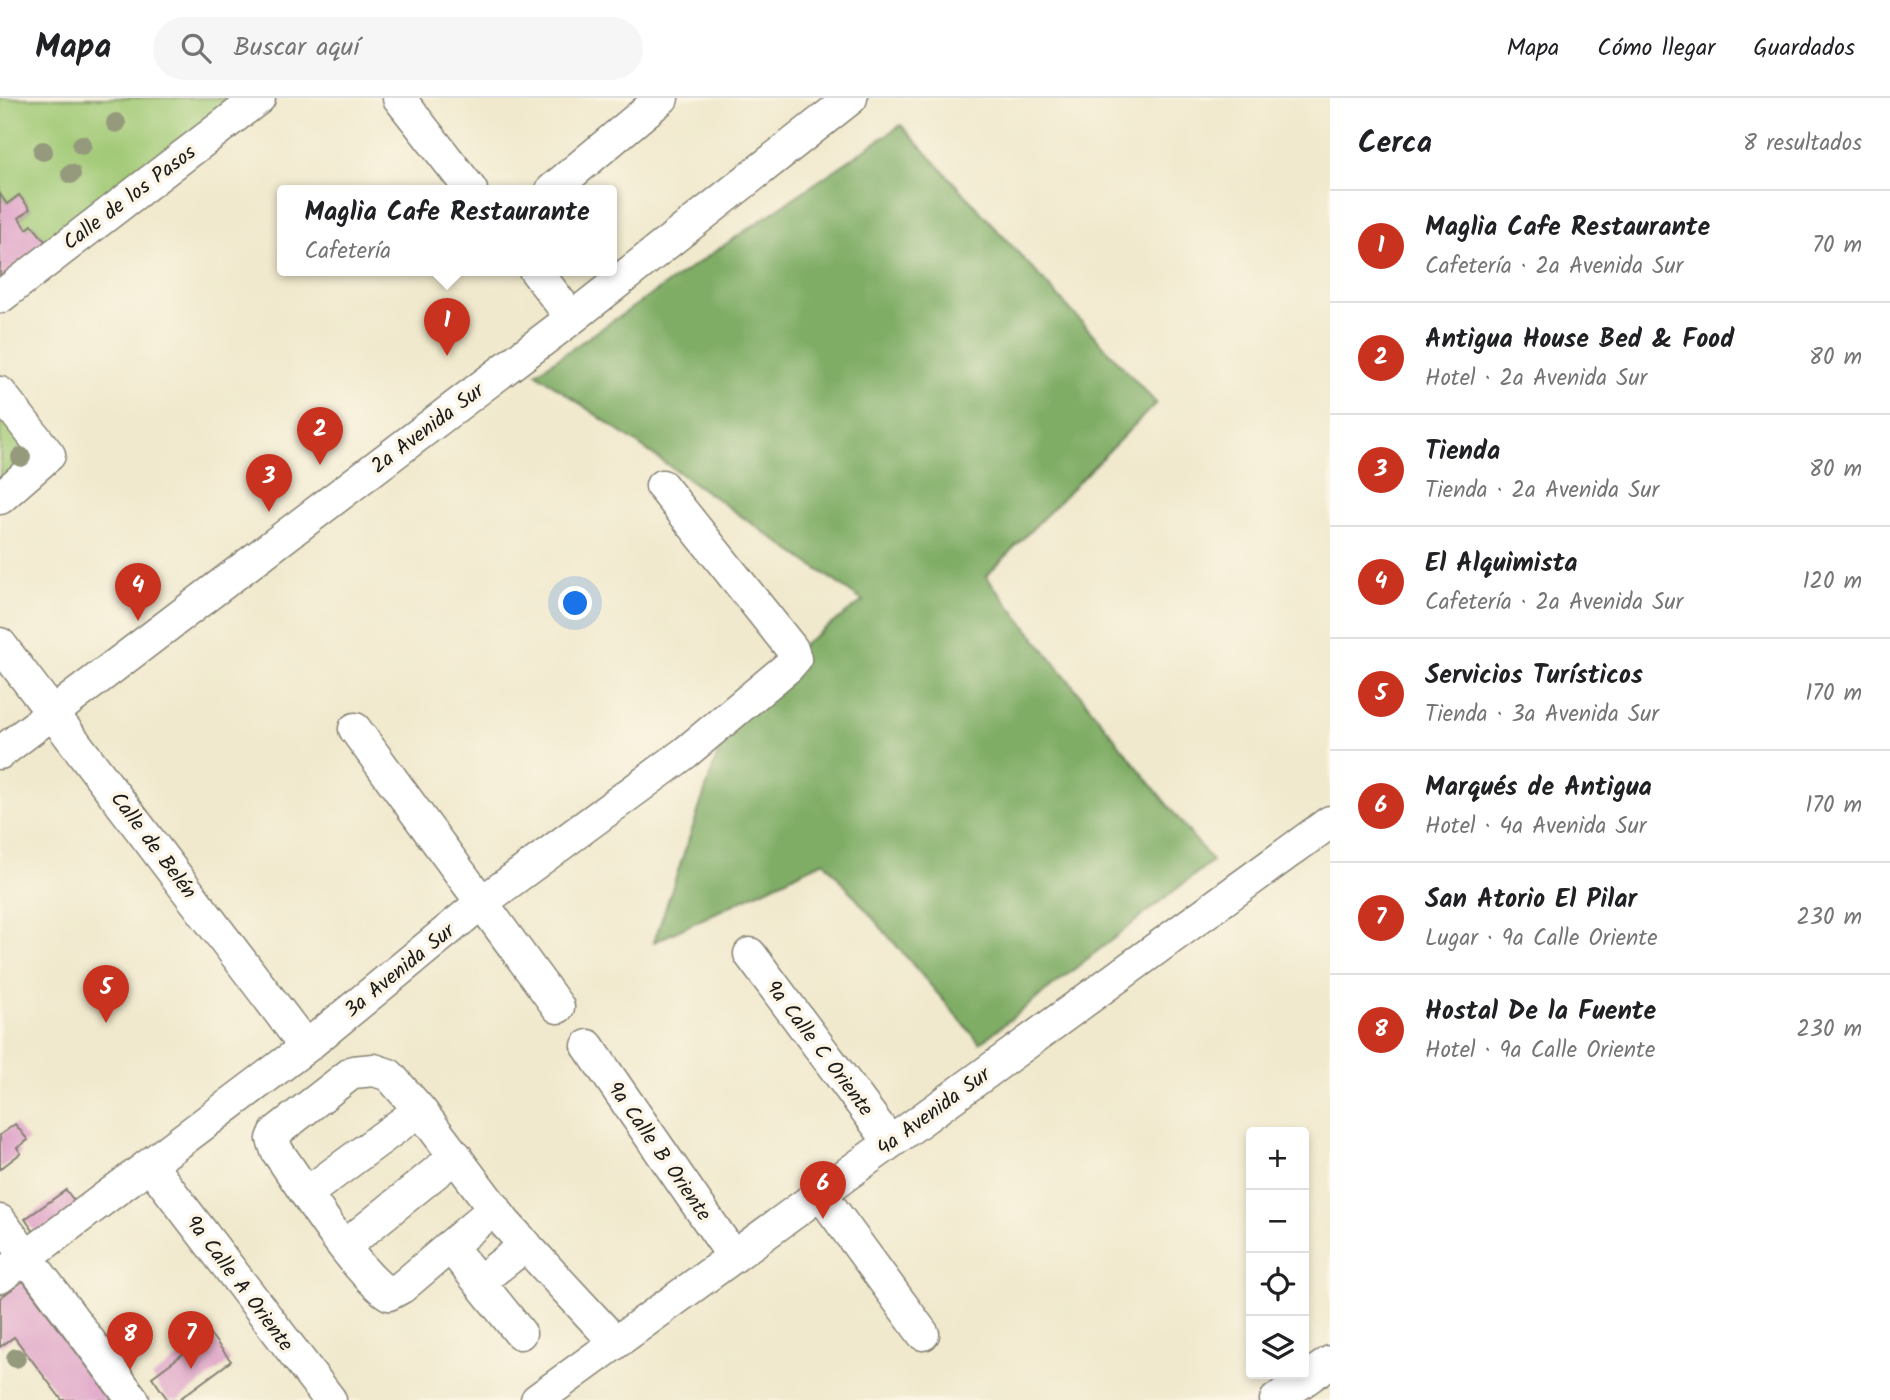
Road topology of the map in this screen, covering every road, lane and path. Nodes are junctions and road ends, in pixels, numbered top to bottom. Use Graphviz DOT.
graph roads {
  1 [pos="259,98"];
  2 [pos="399,98"];
  3 [pos="662,98"];
  4 [pos="850,98"];
  5 [pos="467,185"];
  6 [pos="558,185"];
  7 [pos="539,276"];
  8 [pos="0,297"];
  9 [pos="572,318"];
  10 [pos="0,393"];
  11 [pos="662,486"];
  12 [pos="0,498"];
  13 [pos="0,645"];
  14 [pos="53,712"];
  15 [pos="355,729"];
  16 [pos="0,753"];
  17 [pos="1330,822"];
  18 [pos="481,903"];
  19 [pos="750,954"];
  20 [pos="558,1007"];
  21 [pos="588,1046"];
  22 [pos="306,1047"];
  23 [pos="420,1110"];
  24 [pos="891,1142"];
  25 [pos="456,1156"];
  26 [pos="150,1166"];
  27 [pos="307,1193"];
  28 [pos="820,1193"];
  29 [pos="495,1208"];
  30 [pos="0,1221"];
  31 [pos="526,1245"];
  32 [pos="345,1246"];
  33 [pos="450,1246"];
  34 [pos="733,1256"];
  35 [pos="27,1257"];
  36 [pos="0,1277"];
  37 [pos="480,1282"];
  38 [pos="520,1333"];
  39 [pos="923,1334"];
  40 [pos="615,1342"];
  41 [pos="1330,1362"];
  42 [pos="133,1400"];
  43 [pos="330,1400"];
  44 [pos="537,1400"];
  45 [pos="1276,1400"];
  1 -- 8 [label="street, Calle de los Pasos"];
  2 -- 5 [label="street"];
  3 -- 6 [label="street"];
  4 -- 9 [label="street, 2a Avenida Sur"];
  7 -- 9 [label="street"];
  9 -- 14 [label="street, 2a Avenida Sur"];
  10 -- 12 [label="street"];
  11 -- 18 [label="street, 3a Avenida Sur"];
  13 -- 14 [label="street, Calle de Belén"];
  14 -- 16 [label="street, 2a Avenida Sur"];
  14 -- 22 [label="street, Calle de Belén"];
  15 -- 18 [label="street"];
  17 -- 24 [label="street, 4a Avenida Sur"];
  18 -- 20 [label="street"];
  18 -- 22 [label="street, 3a Avenida Sur"];
  19 -- 24 [label="street, 9a Calle C Oriente"];
  21 -- 34 [label="street, 9a Calle B Oriente"];
  22 -- 26 [label="street, 3a Avenida Sur"];
  23 -- 25 [label="street"];
  23 -- 27 [label="street"];
  23 -- 27 [label="street"];
  24 -- 28 [label="street, 4a Avenida Sur"];
  25 -- 29 [label="street"];
  25 -- 32 [label="street"];
  26 -- 35 [label="street, 3a Avenida Sur"];
  26 -- 43 [label="street, 9a Calle A Oriente"];
  27 -- 32 [label="street"];
  28 -- 34 [label="street, 4a Avenida Sur"];
  28 -- 39 [label="street"];
  29 -- 31 [label="street"];
  29 -- 33 [label="street"];
  30 -- 35 [label="street"];
  31 -- 37 [label="street"];
  31 -- 40 [label="street"];
  32 -- 33 [label="street"];
  33 -- 37 [label="street"];
  34 -- 40 [label="street, 4a Avenida Sur"];
  35 -- 36 [label="street, 3a Avenida Sur"];
  35 -- 42 [label="street"];
  37 -- 38 [label="street"];
  40 -- 44 [label="street, 4a Avenida Sur"];
  41 -- 45 [label="street"];
}
